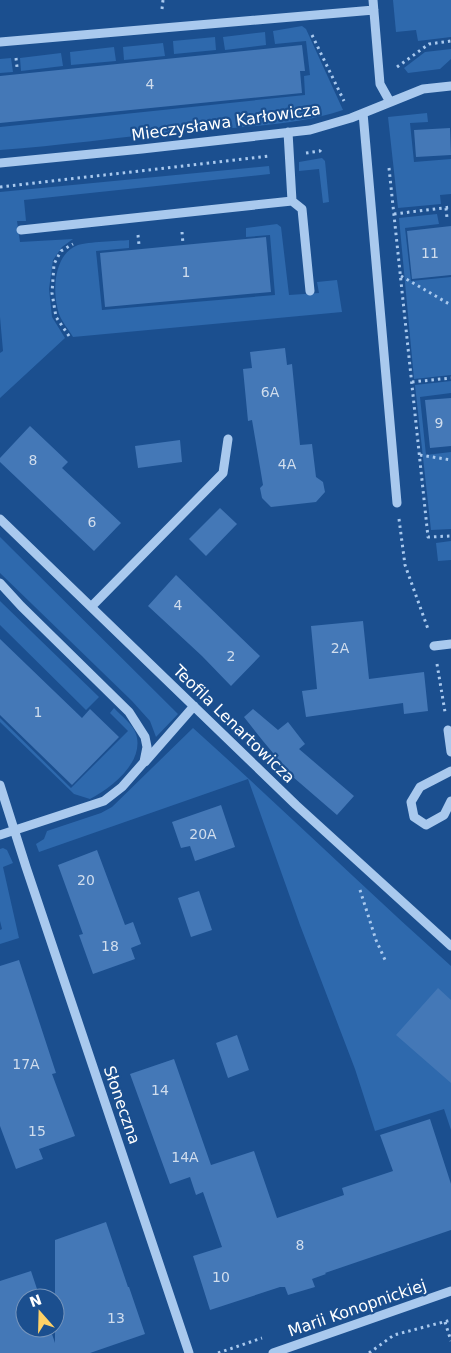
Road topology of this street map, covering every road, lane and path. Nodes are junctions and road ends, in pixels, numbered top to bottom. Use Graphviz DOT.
graph roads {
  1 [pos="373,0"];
  2 [pos="374,10"];
  3 [pos="0,36"];
  4 [pos="0,42"];
  5 [pos="451,86"];
  6 [pos="390,102"];
  7 [pos="363,113"];
  8 [pos="288,132"];
  9 [pos="0,163"];
  10 [pos="389,163"];
  11 [pos="292,202"];
  12 [pos="449,208"];
  13 [pos="394,214"];
  14 [pos="447,218"];
  15 [pos="22,230"];
  16 [pos="182,230"];
  17 [pos="173,231"];
  18 [pos="147,234"];
  19 [pos="129,236"];
  20 [pos="77,242"];
  21 [pos="401,276"];
  22 [pos="310,291"];
  23 [pos="451,305"];
  24 [pos="69,336"];
  25 [pos="451,378"];
  26 [pos="412,382"];
  27 [pos="228,439"];
  28 [pos="419,455"];
  29 [pos="451,460"];
  30 [pos="397,503"];
  31 [pos="0,519"];
  32 [pos="451,536"];
  33 [pos="0,583"];
  34 [pos="91,607"];
  35 [pos="451,644"];
  36 [pos="434,646"];
  37 [pos="194,706"];
  38 [pos="448,730"];
  39 [pos="451,752"];
  40 [pos="144,762"];
  41 [pos="451,771"];
  42 [pos="0,785"];
  43 [pos="451,801"];
  44 [pos="14,830"];
  45 [pos="0,835"];
  46 [pos="351,855"];
  47 [pos="451,946"];
  48 [pos="386,962"];
  49 [pos="451,1292"];
  50 [pos="451,1320"];
  51 [pos="444,1322"];
  52 [pos="451,1341"];
  53 [pos="189,1353"];
  54 [pos="273,1353"];
  55 [pos="369,1353"];
  1 -- 2 [label="street"];
  2 -- 4 [label="street"];
  2 -- 6 [label="street"];
  3 -- 4 [label="street"];
  5 -- 6 [label="street, Mieczysława Karłowicza"];
  6 -- 7 [label="street, Mieczysława Karłowicza"];
  7 -- 8 [label="street, Mieczysława Karłowicza"];
  7 -- 30 [label="street"];
  8 -- 9 [label="street, Mieczysława Karłowicza"];
  8 -- 11 [label="street"];
  10 -- 13 [label="path"];
  11 -- 15 [label="street"];
  11 -- 22 [label="street"];
  12 -- 13 [label="path"];
  12 -- 14 [label="path"];
  13 -- 21 [label="path"];
  16 -- 17 [label="path"];
  18 -- 19 [label="path"];
  20 -- 24 [label="path"];
  21 -- 23 [label="path"];
  21 -- 26 [label="path"];
  25 -- 26 [label="path"];
  26 -- 28 [label="path"];
  27 -- 34 [label="street"];
  28 -- 29 [label="path"];
  28 -- 32 [label="path"];
  30 -- 36 [label="path"];
  31 -- 34 [label="street, Teofila Lenartowicza"];
  33 -- 40 [label="street"];
  34 -- 37 [label="street, Teofila Lenartowicza"];
  35 -- 36 [label="street"];
  36 -- 38 [label="path"];
  37 -- 40 [label="street"];
  37 -- 46 [label="street, Teofila Lenartowicza"];
  38 -- 39 [label="street"];
  40 -- 44 [label="street"];
  41 -- 43 [label="street"];
  42 -- 44 [label="street, Słoneczna"];
  44 -- 45 [label="street"];
  44 -- 53 [label="street, Słoneczna"];
  46 -- 47 [label="street, Teofila Lenartowicza"];
  46 -- 48 [label="path"];
  49 -- 54 [label="street, Marii Konopnickiej"];
  50 -- 51 [label="path"];
  51 -- 52 [label="path"];
  51 -- 55 [label="path"];
}
